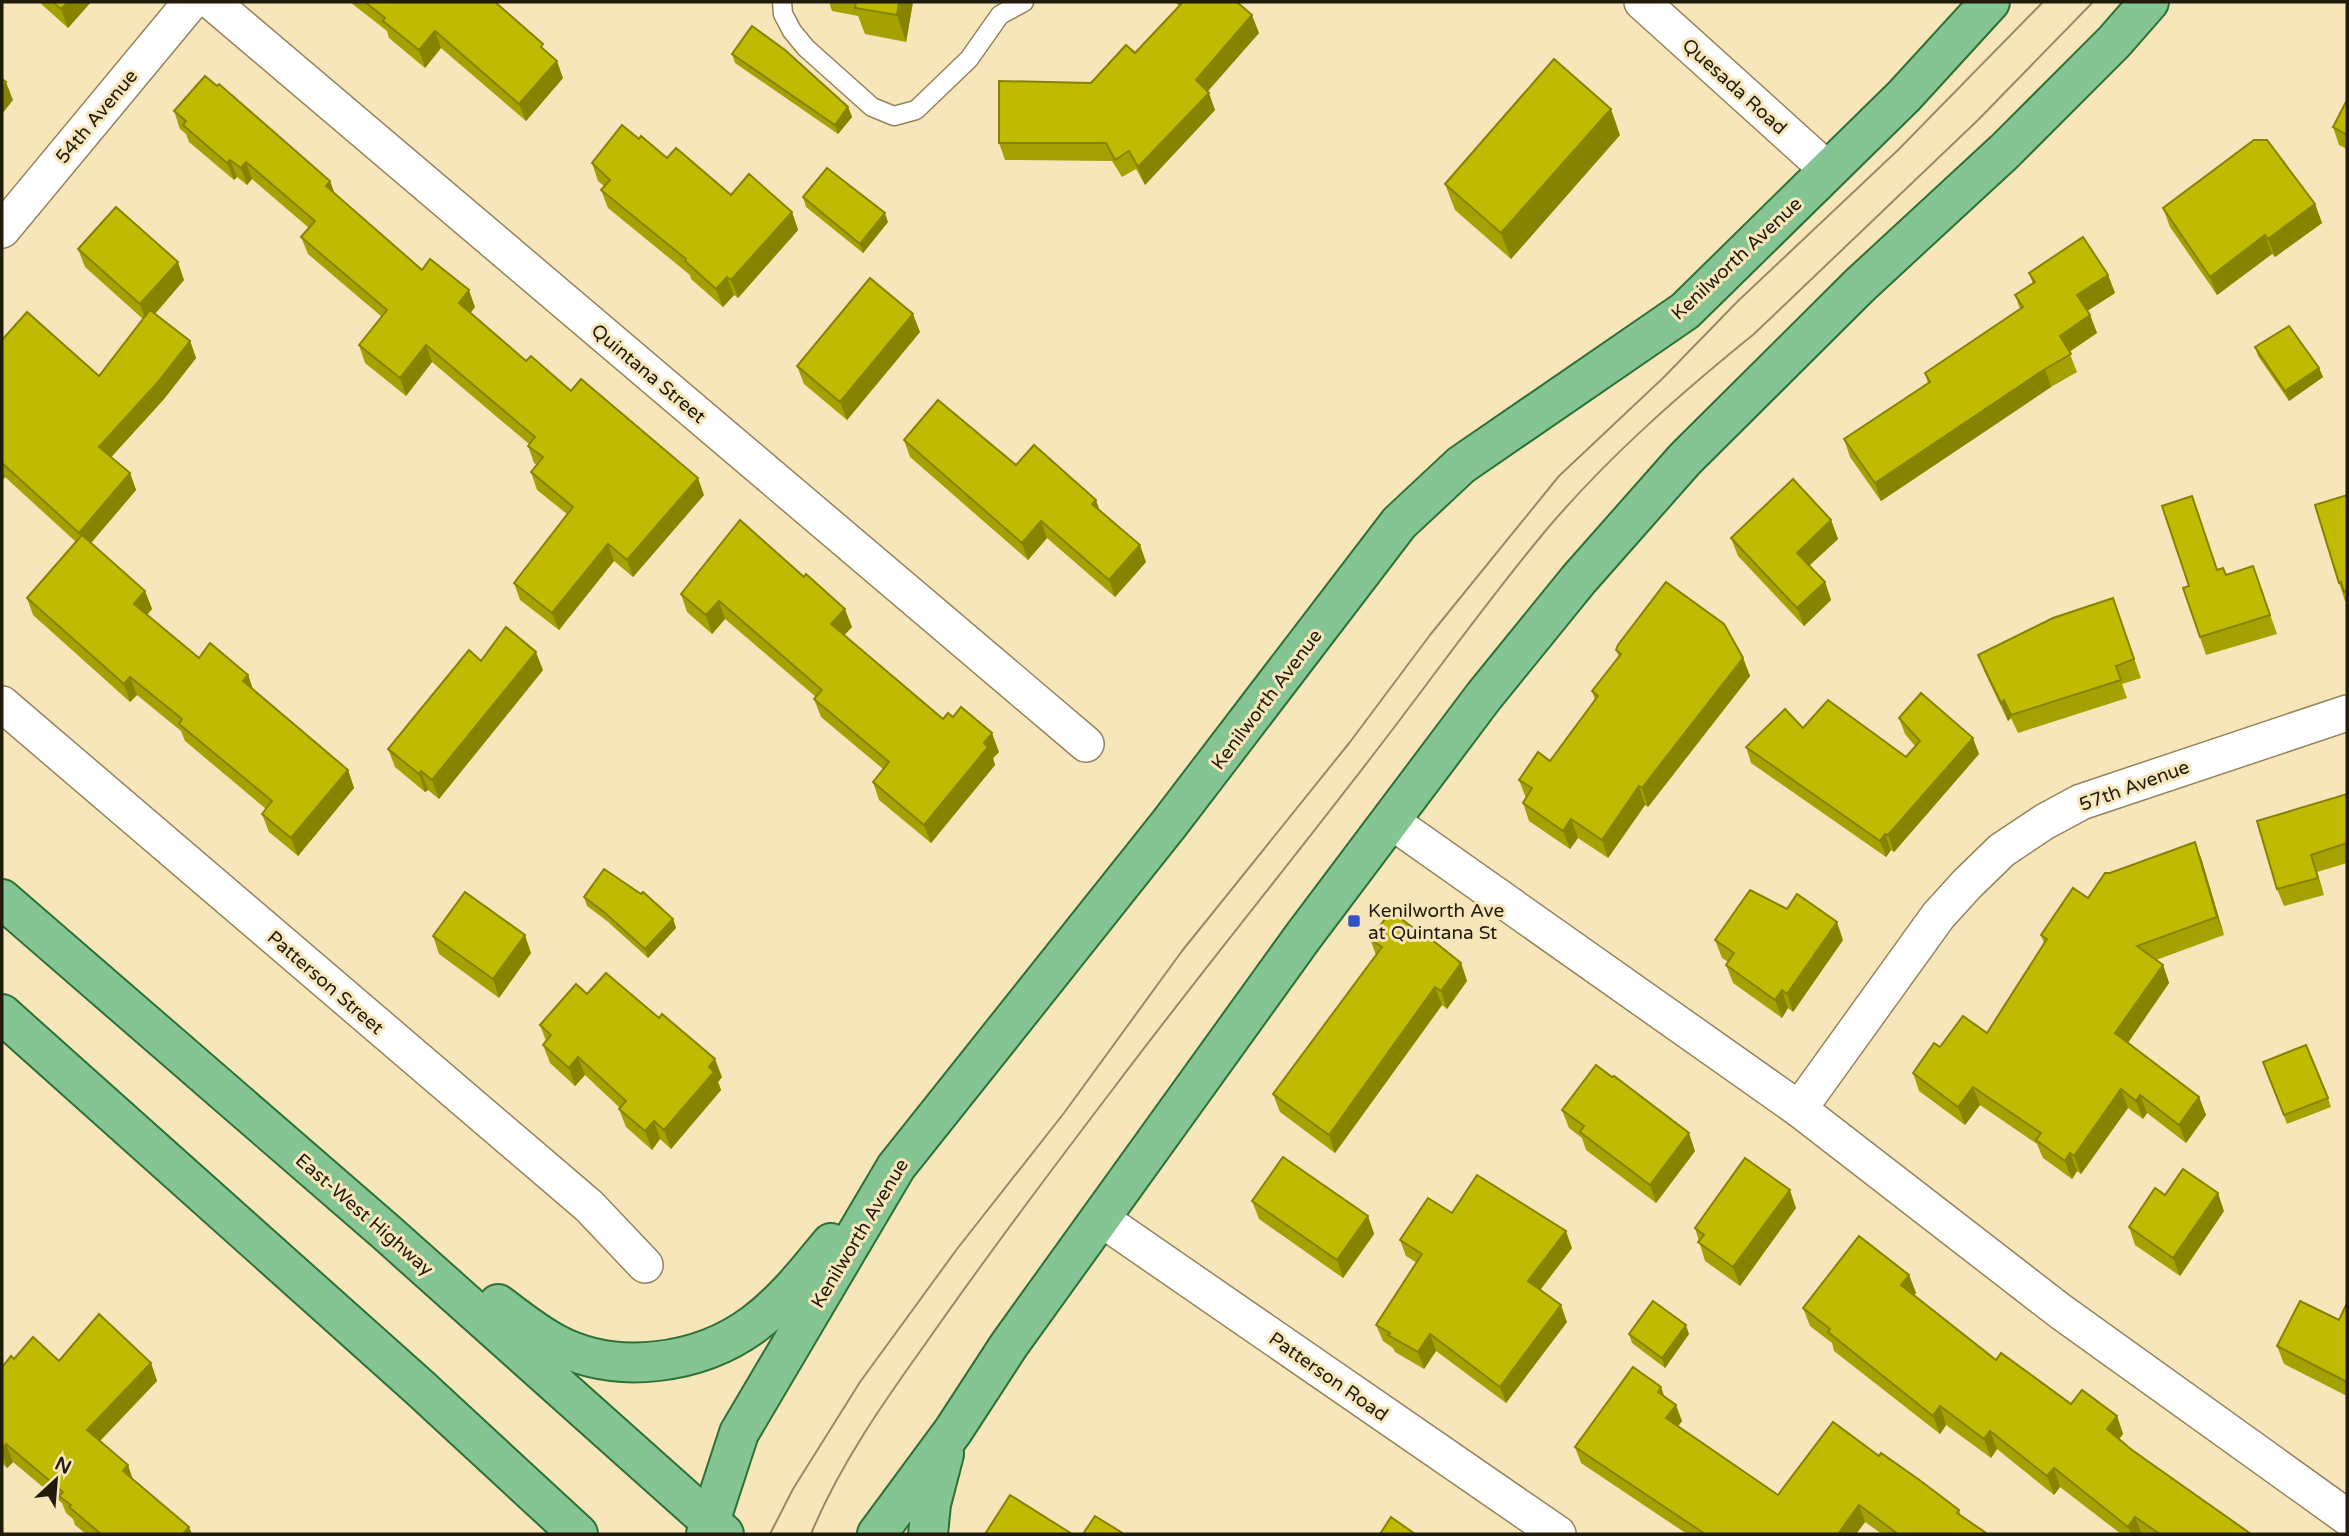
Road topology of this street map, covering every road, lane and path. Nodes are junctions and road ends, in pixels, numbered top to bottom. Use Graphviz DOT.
graph roads {
  1 [pos="191,2"];
  2 [pos="212,2"];
  3 [pos="782,2"];
  4 [pos="1024,2"];
  5 [pos="1642,2"];
  6 [pos="1990,2"];
  7 [pos="2149,2"];
  8 [pos="1828,170"];
  9 [pos="2,230"];
  10 [pos="2,705"];
  11 [pos="2347,713"];
  12 [pos="1086,744"];
  13 [pos="1391,821"];
  14 [pos="2,899"];
  15 [pos="2,1014"];
  16 [pos="1800,1109"];
  17 [pos="897,1167"];
  18 [pos="1100,1218"];
  19 [pos="386,1232"];
  20 [pos="645,1265"];
  21 [pos="419,1387"];
  22 [pos="953,1431"];
  23 [pos="2347,1517"];
  24 [pos="713,1530"];
  25 [pos="541,1534"];
  26 [pos="578,1534"];
  27 [pos="877,1534"];
  28 [pos="928,1534"];
  29 [pos="1558,1534"];
  1 -- 9 [label="street, 54th Avenue"];
  2 -- 12 [label="street, Quintana Street"];
  3 -- 4 [label="lane"];
  5 -- 8 [label="street, Quesada Road"];
  6 -- 8 [label="main road, Kenilworth Avenue"];
  7 -- 13 [label="main road"];
  8 -- 17 [label="main road, Kenilworth Avenue"];
  10 -- 20 [label="street, Patterson Street"];
  11 -- 16 [label="street, 57th Avenue"];
  13 -- 16 [label="street"];
  13 -- 18 [label="main road"];
  14 -- 19 [label="main road, East-West Highway"];
  15 -- 21 [label="main road"];
  16 -- 23 [label="street"];
  17 -- 19 [label="main road"];
  17 -- 24 [label="main road, Kenilworth Avenue"];
  18 -- 22 [label="main road"];
  18 -- 29 [label="street, Patterson Road"];
  19 -- 24 [label="main road, East-West Highway"];
  21 -- 25 [label="main road"];
  21 -- 26 [label="main road"];
  22 -- 27 [label="main road"];
  22 -- 28 [label="main road"];
}
